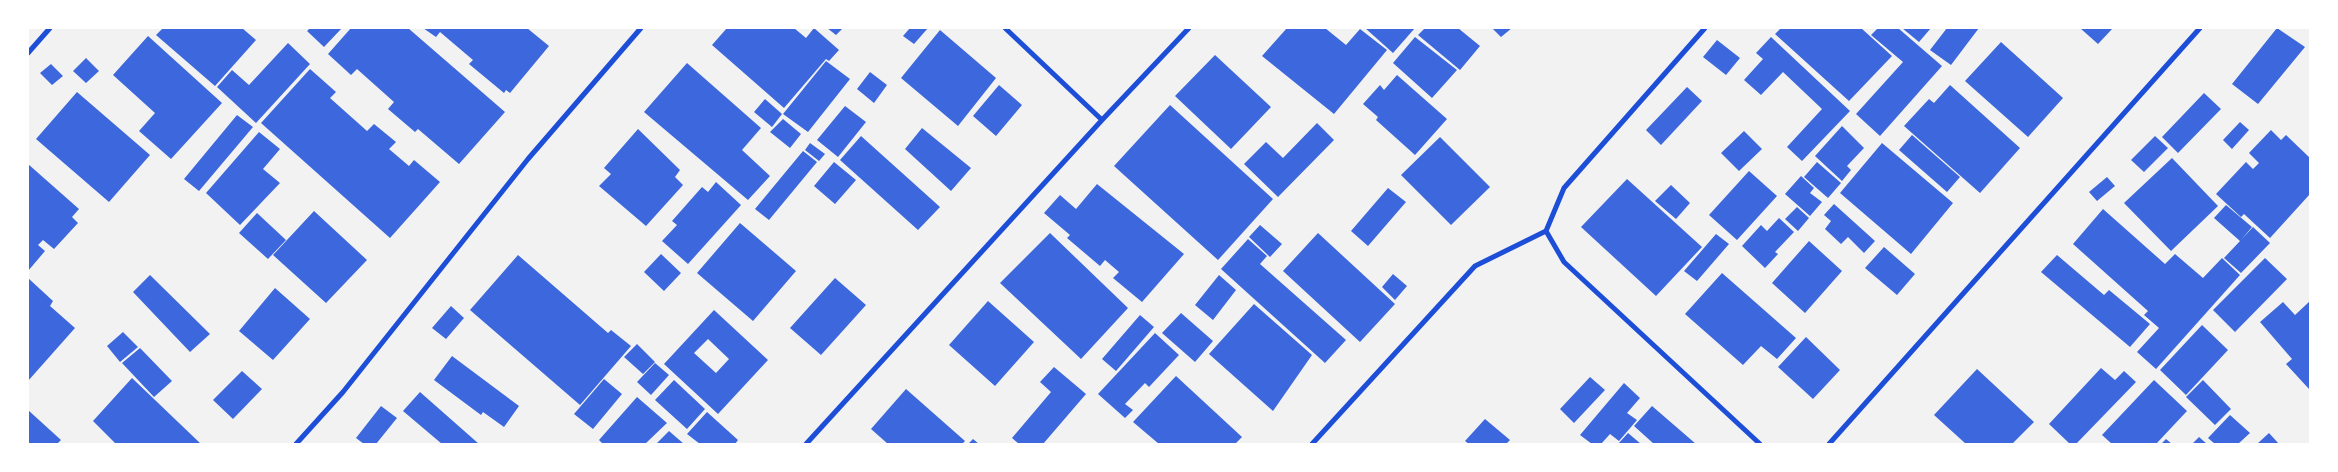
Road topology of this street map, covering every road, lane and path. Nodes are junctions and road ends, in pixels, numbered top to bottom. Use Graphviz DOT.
graph roads {
  1 [pos="50,28"];
  2 [pos="641,28"];
  3 [pos="1005,28"];
  4 [pos="1189,28"];
  5 [pos="1704,28"];
  6 [pos="2200,28"];
  7 [pos="28,53"];
  8 [pos="1102,120"];
  9 [pos="1546,231"];
  10 [pos="296,444"];
  11 [pos="806,444"];
  12 [pos="1312,444"];
  13 [pos="1760,444"];
  14 [pos="1829,444"];
  1 -- 7 [label="street"];
  2 -- 10 [label="street"];
  3 -- 8 [label="street"];
  4 -- 8 [label="street"];
  5 -- 9 [label="street"];
  6 -- 14 [label="street"];
  8 -- 11 [label="street"];
  9 -- 12 [label="street"];
  9 -- 13 [label="street"];
}
